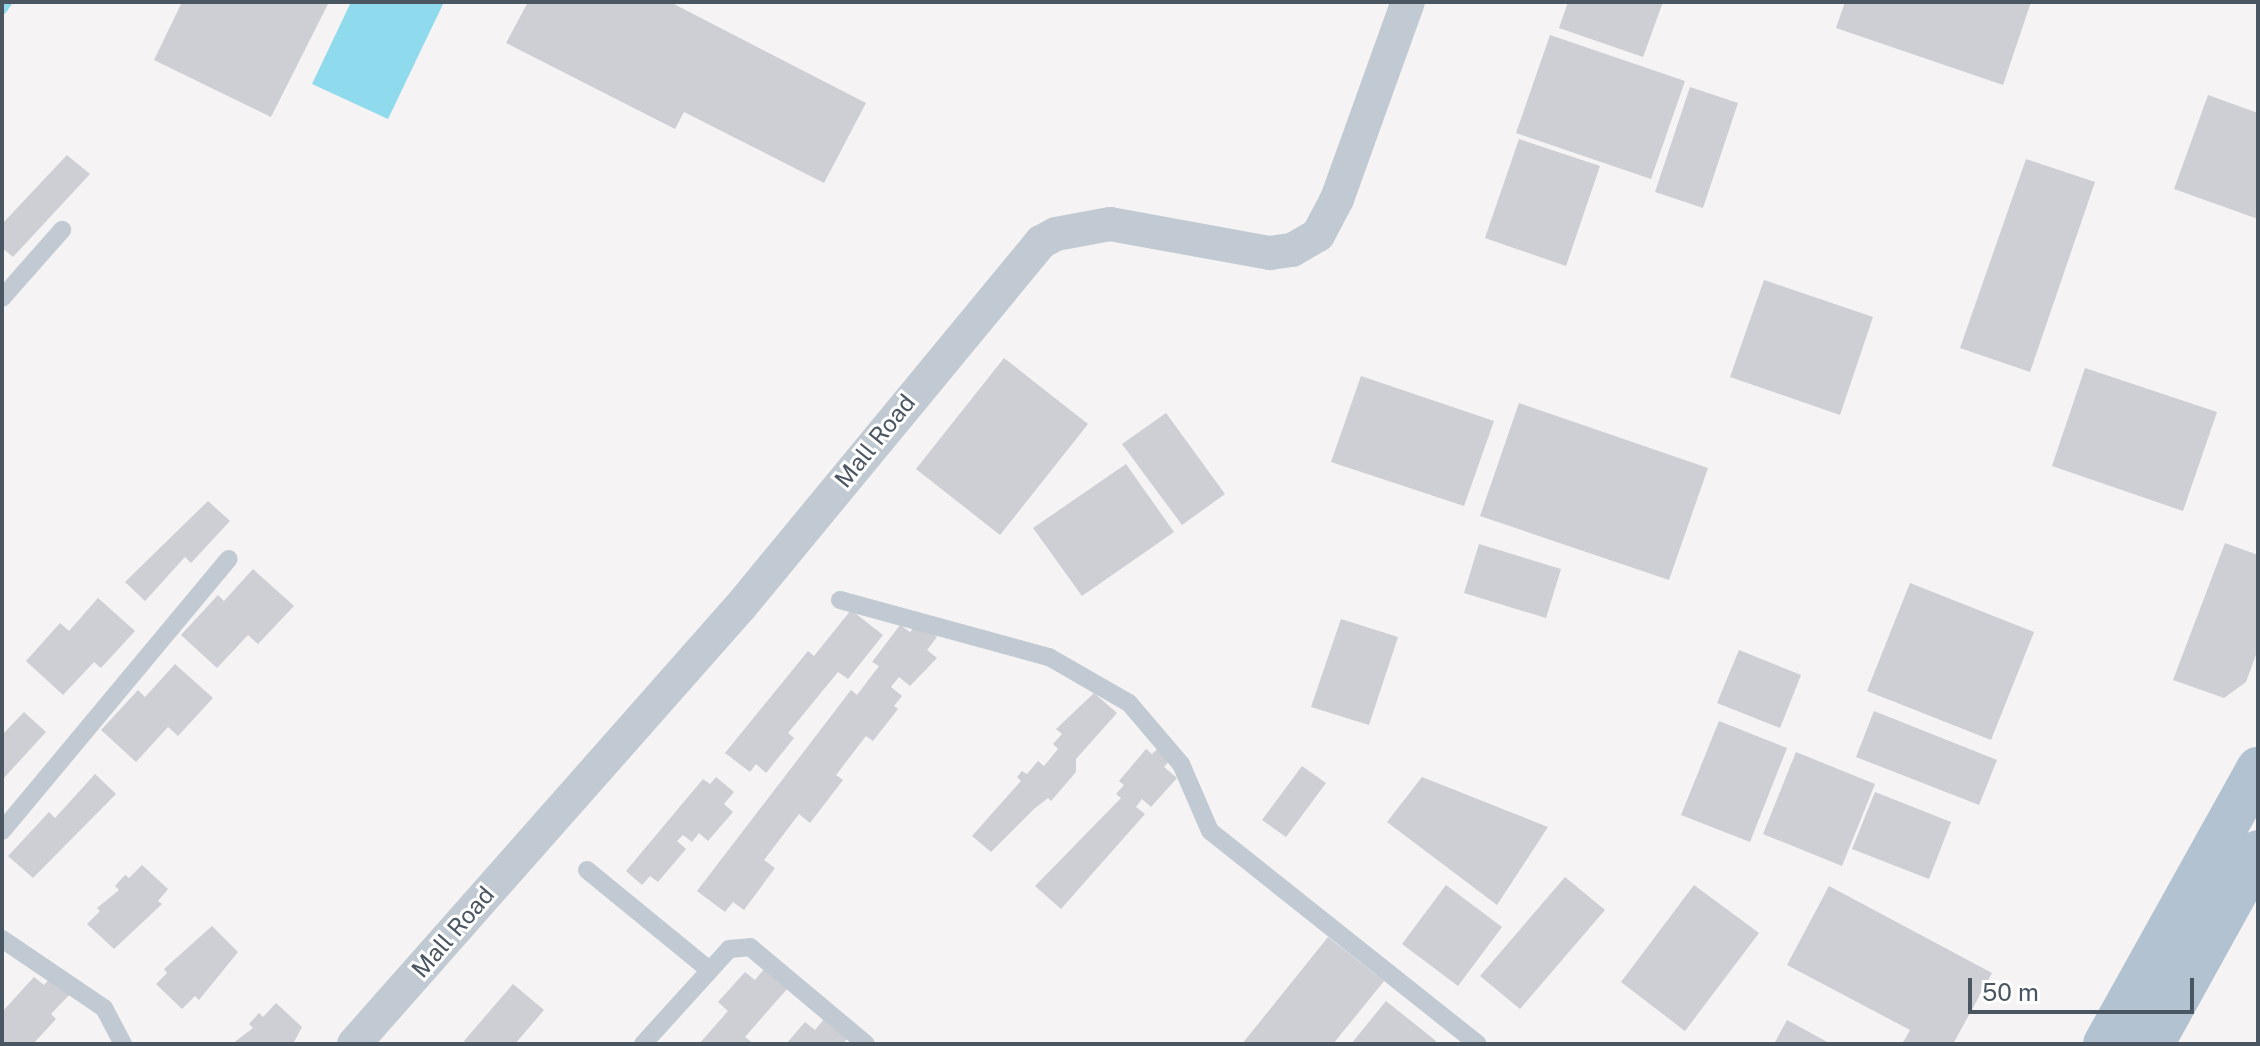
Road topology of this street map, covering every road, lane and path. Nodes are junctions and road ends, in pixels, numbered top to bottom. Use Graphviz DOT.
graph roads {
  1 [pos="1408,2"];
  2 [pos="62,230"];
  3 [pos="2,298"];
  4 [pos="229,559"];
  5 [pos="840,600"];
  6 [pos="2258,769"];
  7 [pos="2,831"];
  8 [pos="587,870"];
  9 [pos="2251,879"];
  10 [pos="2,939"];
  11 [pos="709,970"];
  12 [pos="123,1044"];
  13 [pos="354,1044"];
  14 [pos="643,1044"];
  15 [pos="866,1044"];
  16 [pos="1478,1044"];
  17 [pos="2105,1044"];
  18 [pos="2152,1044"];
  1 -- 13 [label="street, Mall Road"];
  2 -- 3 [label="lane"];
  4 -- 7 [label="lane"];
  5 -- 16 [label="lane"];
  6 -- 17 [label="main road"];
  8 -- 11 [label="lane"];
  9 -- 18 [label="main road"];
  10 -- 12 [label="lane"];
  11 -- 14 [label="lane"];
  11 -- 15 [label="lane"];
}
